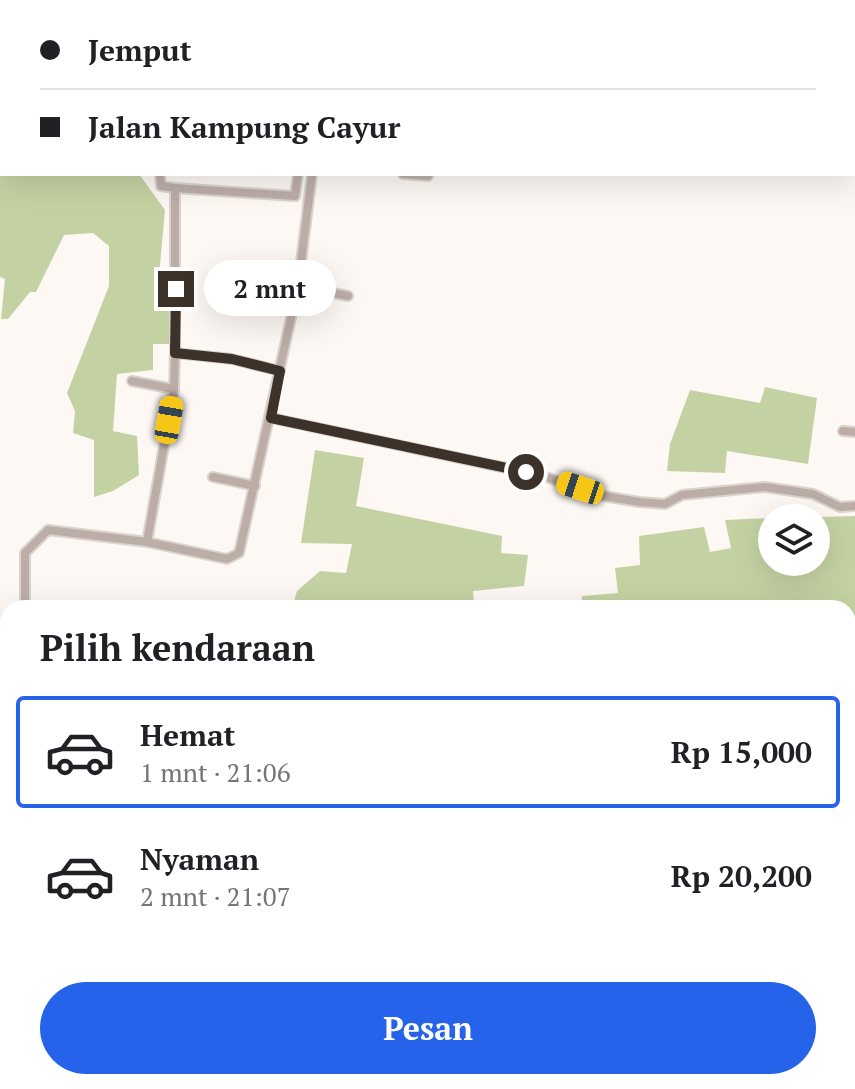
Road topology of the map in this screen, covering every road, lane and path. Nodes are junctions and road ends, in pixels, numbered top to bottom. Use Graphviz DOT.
graph roads {
  1 [pos="160,176"];
  2 [pos="298,176"];
  3 [pos="312,176"];
  4 [pos="175,188"];
  5 [pos="298,286"];
  6 [pos="348,296"];
  7 [pos="175,353"];
  8 [pos="280,371"];
  9 [pos="132,381"];
  10 [pos="174,389"];
  11 [pos="271,418"];
  12 [pos="843,431"];
  13 [pos="855,432"];
  14 [pos="213,477"];
  15 [pos="255,486"];
  16 [pos="855,506"];
  17 [pos="147,542"];
  18 [pos="25,600"];
  1 -- 4 [label="street"];
  2 -- 4 [label="street"];
  3 -- 5 [label="street"];
  4 -- 7 [label="street"];
  5 -- 6 [label="street"];
  5 -- 8 [label="street"];
  7 -- 8 [label="street"];
  7 -- 10 [label="street"];
  8 -- 11 [label="street"];
  9 -- 10 [label="street"];
  10 -- 17 [label="street"];
  11 -- 15 [label="street"];
  11 -- 16 [label="street"];
  12 -- 13 [label="street"];
  14 -- 15 [label="street"];
  15 -- 17 [label="street"];
  17 -- 18 [label="street"];
}
